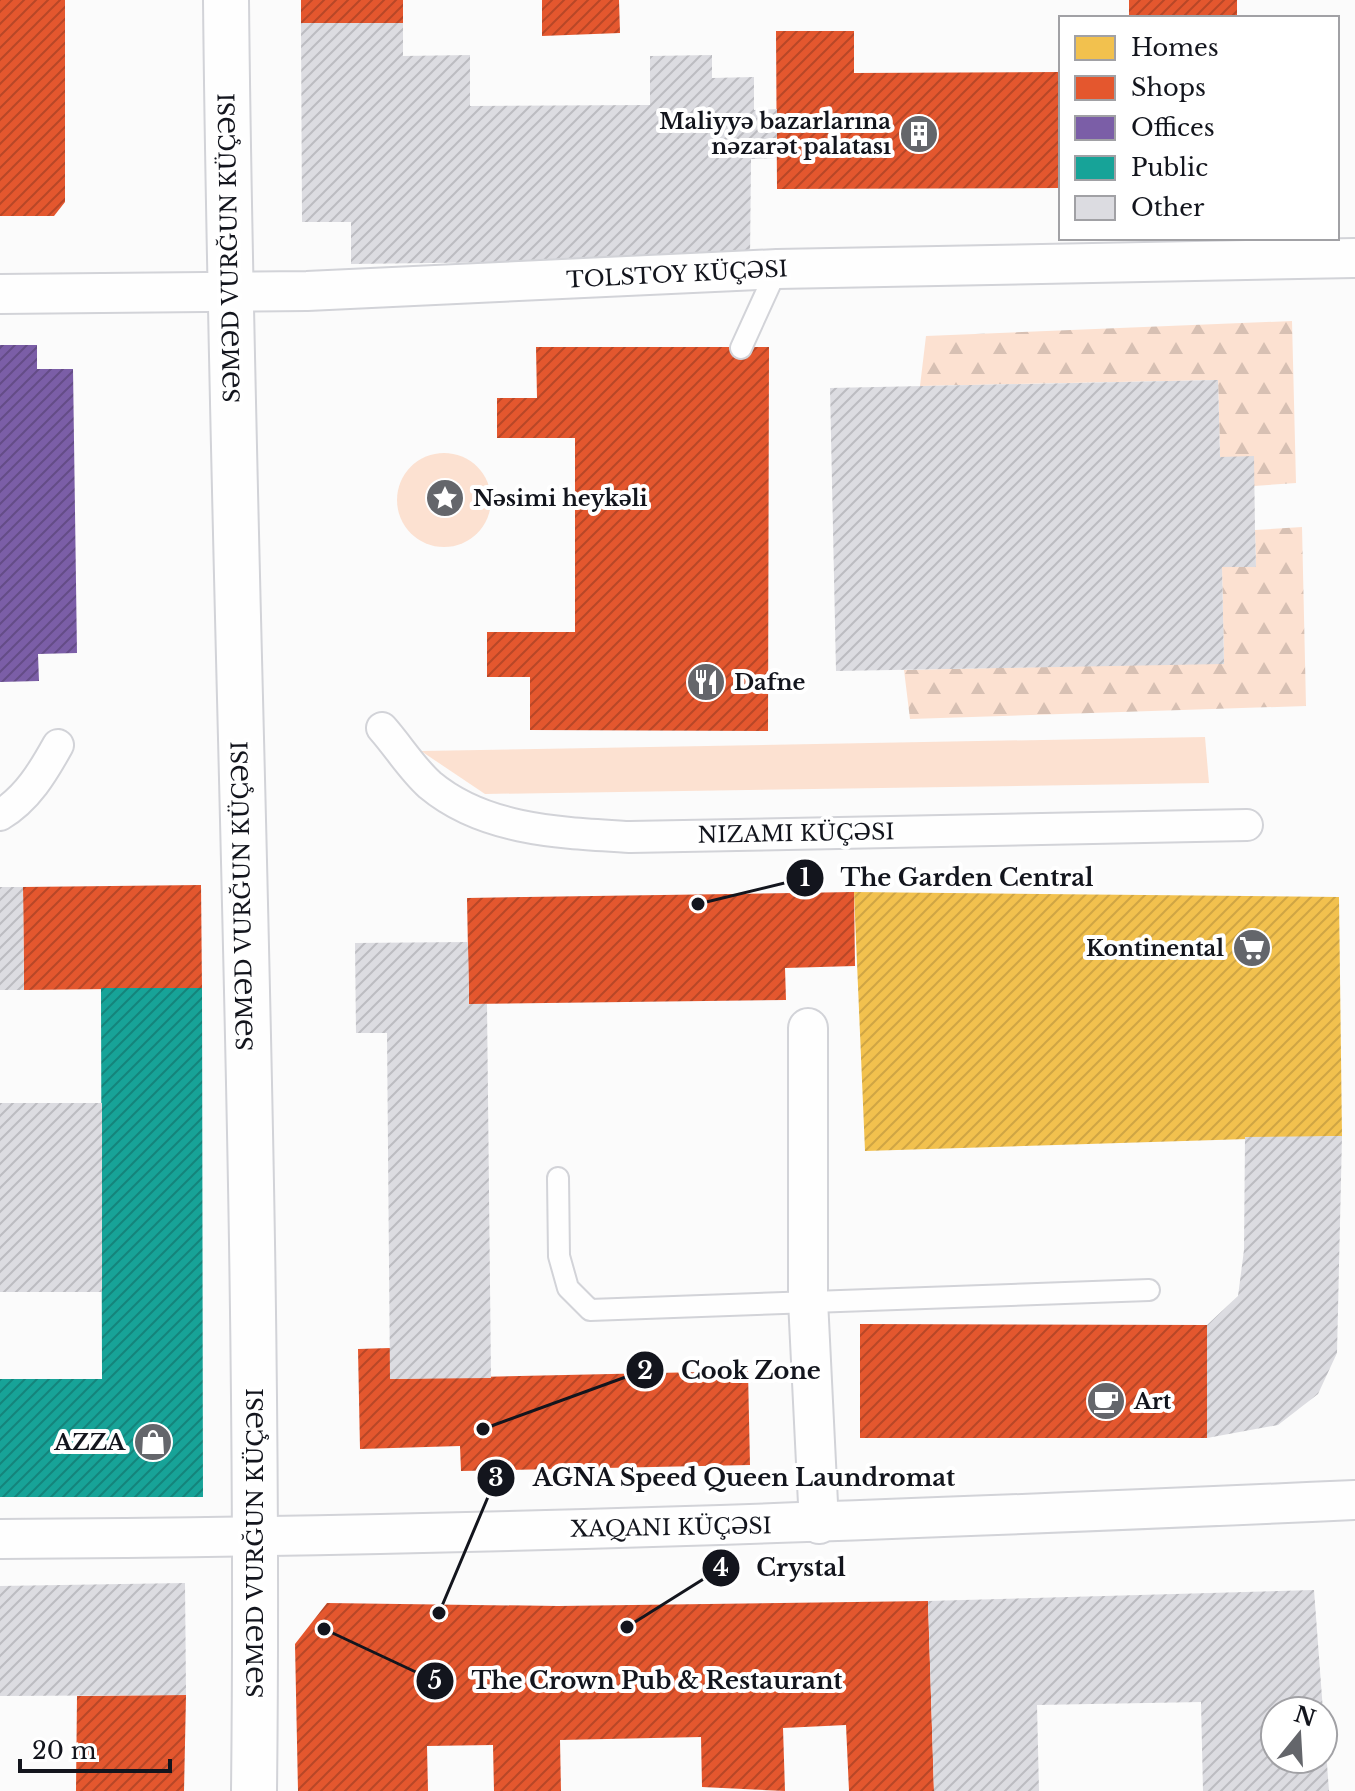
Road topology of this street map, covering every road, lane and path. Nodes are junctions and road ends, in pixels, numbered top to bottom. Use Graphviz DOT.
graph roads {
  1 [pos="226,0"];
  2 [pos="1355,258"];
  3 [pos="777,269"];
  4 [pos="229,293"];
  5 [pos="0,294"];
  6 [pos="741,348"];
  7 [pos="382,728"];
  8 [pos="58,745"];
  9 [pos="0,815"];
  10 [pos="1247,825"];
  11 [pos="808,1028"];
  12 [pos="558,1178"];
  13 [pos="1149,1290"];
  14 [pos="808,1300"];
  15 [pos="1348,1501"];
  16 [pos="819,1524"];
  17 [pos="256,1537"];
  18 [pos="0,1539"];
  19 [pos="254,1791"];
  1 -- 4 [label="main road, SƏMƏD VURĞUN KÜÇƏSI"];
  2 -- 3 [label="street, TOLSTOY KÜÇƏSI"];
  3 -- 4 [label="street, TOLSTOY KÜÇƏSI"];
  3 -- 6 [label="lane"];
  4 -- 5 [label="street, TOLSTOY KÜÇƏSI"];
  4 -- 17 [label="main road, SƏMƏD VURĞUN KÜÇƏSI"];
  7 -- 10 [label="street, NIZAMI KÜÇƏSI"];
  8 -- 9 [label="street"];
  11 -- 14 [label="street"];
  12 -- 14 [label="lane"];
  13 -- 14 [label="lane"];
  14 -- 16 [label="street"];
  15 -- 16 [label="street, XAQANI KÜÇƏSI"];
  16 -- 17 [label="street, XAQANI KÜÇƏSI"];
  17 -- 18 [label="street, XAQANI KÜÇƏSI"];
  17 -- 19 [label="main road, SƏMƏD VURĞUN KÜÇƏSI"];
}
